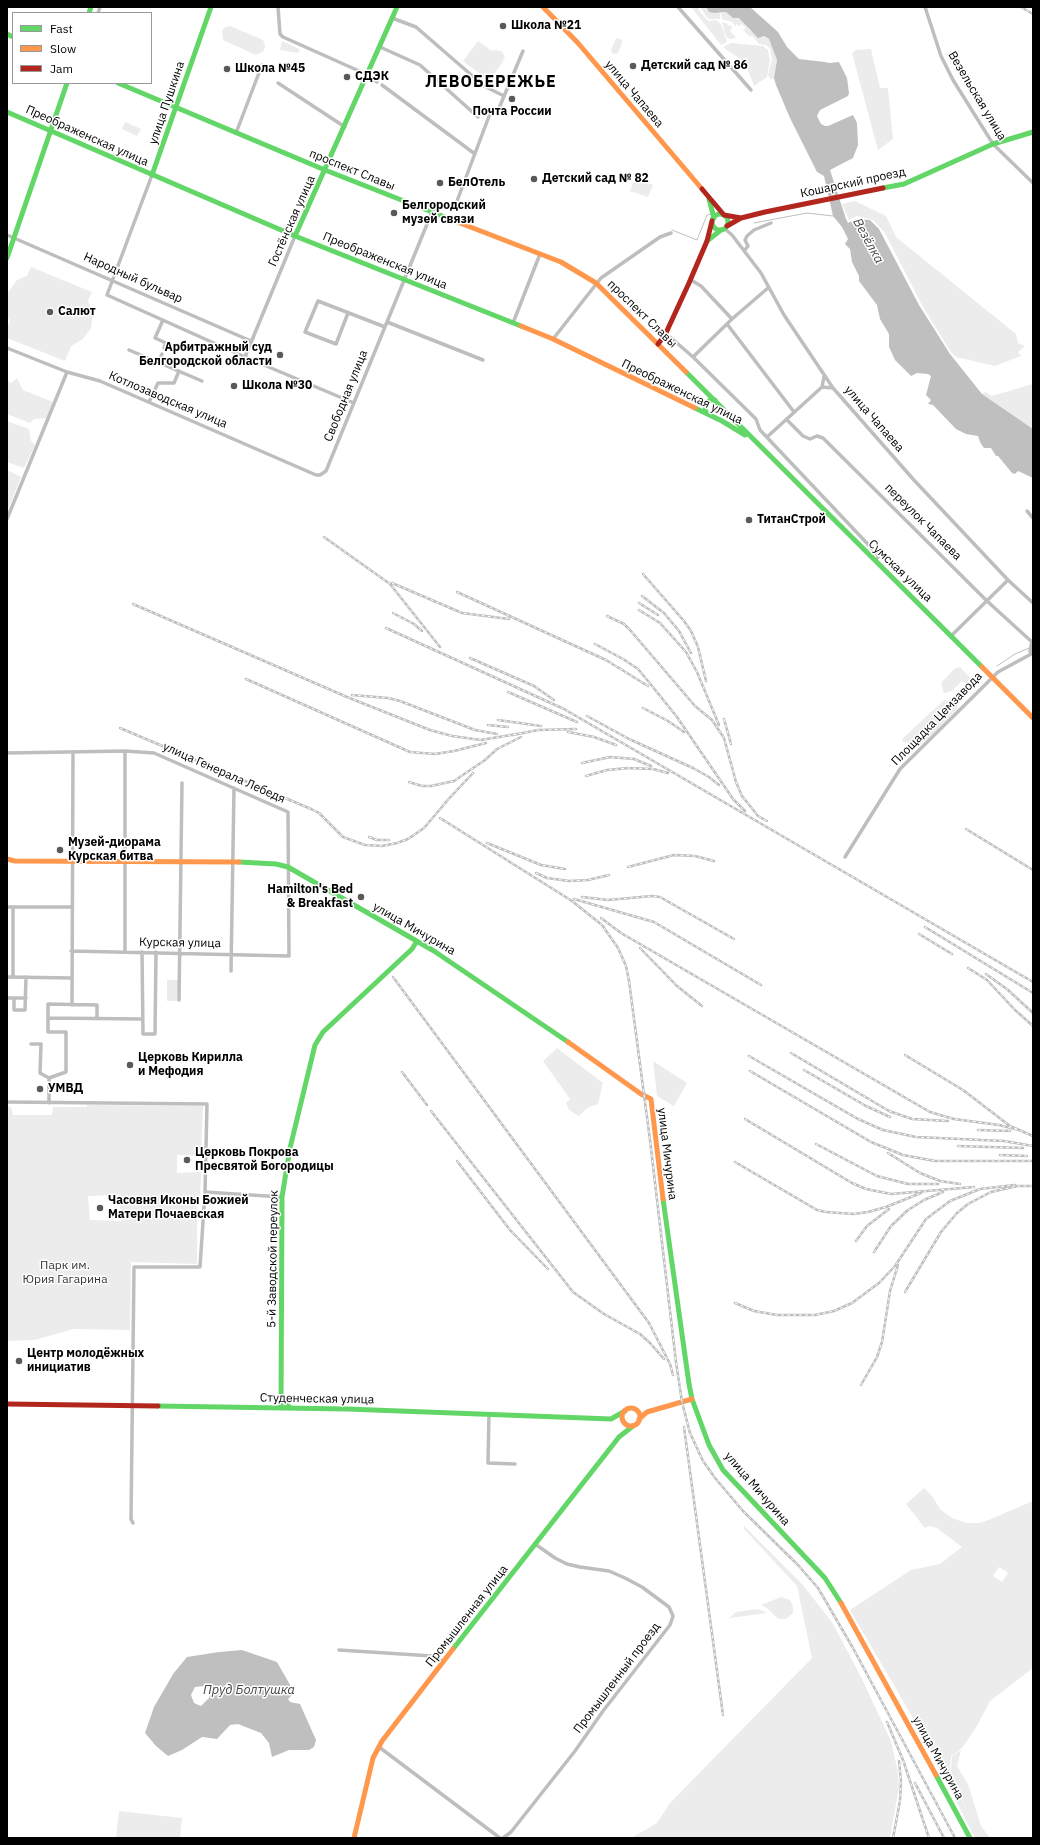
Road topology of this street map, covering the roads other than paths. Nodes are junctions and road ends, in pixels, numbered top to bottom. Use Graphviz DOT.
graph roads {
  1 [pos="211,7"];
  2 [pos="278,7"];
  3 [pos="397,7"];
  4 [pos="543,7"];
  5 [pos="678,7"];
  6 [pos="925,7"];
  7 [pos="392,18"];
  8 [pos="380,47"];
  9 [pos="523,51"];
  10 [pos="262,65"];
  11 [pos="368,75"];
  12 [pos="377,82"];
  13 [pos="278,83"];
  14 [pos="68,84"];
  15 [pos="120,84"];
  16 [pos="382,84"];
  17 [pos="751,90"];
  18 [pos="504,96"];
  19 [pos="176,108"];
  20 [pos="7,112"];
  21 [pos="478,117"];
  22 [pos="345,127"];
  23 [pos="51,130"];
  24 [pos="1033,132"];
  25 [pos="236,133"];
  26 [pos="993,144"];
  27 [pos="475,154"];
  28 [pos="325,170"];
  29 [pos="152,176"];
  30 [pos="1033,183"];
  31 [pos="708,196"];
  32 [pos="454,209"];
  33 [pos="432,212"];
  34 [pos="724,215"];
  35 [pos="741,218"];
  36 [pos="713,219"];
  37 [pos="771,223"];
  38 [pos="724,228"];
  39 [pos="670,233"];
  40 [pos="7,235"];
  41 [pos="295,236"];
  42 [pos="14,237"];
  43 [pos="707,241"];
  44 [pos="744,251"];
  45 [pos="540,254"];
  46 [pos="7,258"];
  47 [pos="113,280"];
  48 [pos="404,280"];
  49 [pos="690,280"];
  50 [pos="596,283"];
  51 [pos="768,288"];
  52 [pos="348,313"];
  53 [pos="732,319"];
  54 [pos="163,320"];
  55 [pos="387,322"];
  56 [pos="513,322"];
  57 [pos="727,324"];
  58 [pos="385,327"];
  59 [pos="670,337"];
  60 [pos="553,339"];
  61 [pos="251,341"];
  62 [pos="658,344"];
  63 [pos="7,348"];
  64 [pos="164,348"];
  65 [pos="129,350"];
  66 [pos="162,354"];
  67 [pos="245,357"];
  68 [pos="693,357"];
  69 [pos="483,360"];
  70 [pos="158,362"];
  71 [pos="179,371"];
  72 [pos="67,372"];
  73 [pos="824,376"];
  74 [pos="202,381"];
  75 [pos="822,387"];
  76 [pos="833,388"];
  77 [pos="715,400"];
  78 [pos="149,402"];
  79 [pos="354,403"];
  80 [pos="721,406"];
  81 [pos="794,412"];
  82 [pos="706,413"];
  83 [pos="787,420"];
  84 [pos="767,437"];
  85 [pos="752,439"];
  86 [pos="320,475"];
  87 [pos="814,487"];
  88 [pos="808,493"];
  89 [pos="1027,511"];
  90 [pos="7,518"];
  91 [pos="1033,518"];
  92 [pos="875,561"];
  93 [pos="1008,580"];
  94 [pos="987,601"];
  95 [pos="1033,603"];
  96 [pos="951,636"];
  97 [pos="1032,653"];
  98 [pos="992,677"];
  99 [pos="1033,718"];
  100 [pos="125,751"];
  101 [pos="73,752"];
  102 [pos="7,753"];
  103 [pos="182,782"];
  104 [pos="234,788"];
  105 [pos="845,857"];
  106 [pos="7,860"];
  107 [pos="71,860"];
  108 [pos="125,861"];
  109 [pos="180,862"];
  110 [pos="232,862"];
  111 [pos="288,867"];
  112 [pos="7,907"];
  113 [pos="13,907"];
  114 [pos="71,907"];
  115 [pos="417,941"];
  116 [pos="71,951"];
  117 [pos="125,952"];
  118 [pos="142,952"];
  119 [pos="156,952"];
  120 [pos="180,953"];
  121 [pos="231,954"];
  122 [pos="232,971"];
  123 [pos="7,977"];
  124 [pos="13,977"];
  125 [pos="26,977"];
  126 [pos="72,978"];
  127 [pos="7,998"];
  128 [pos="14,998"];
  129 [pos="26,998"];
  130 [pos="179,1000"];
  131 [pos="72,1005"];
  132 [pos="48,1018"];
  133 [pos="97,1019"];
  134 [pos="142,1019"];
  135 [pos="31,1044"];
  136 [pos="49,1078"];
  137 [pos="7,1102"];
  138 [pos="49,1103"];
  139 [pos="205,1192"];
  140 [pos="282,1197"];
  141 [pos="281,1398"];
  142 [pos="692,1399"];
  143 [pos="7,1404"];
  144 [pos="132,1406"];
  145 [pos="281,1408"];
  146 [pos="290,1408"];
  147 [pos="638,1410"];
  148 [pos="624,1411"];
  149 [pos="648,1412"];
  150 [pos="489,1414"];
  151 [pos="611,1419"];
  152 [pos="639,1419"];
  153 [pos="623,1423"];
  154 [pos="633,1426"];
  155 [pos="622,1434"];
  156 [pos="515,1464"];
  157 [pos="133,1523"];
  158 [pos="535,1544"];
  159 [pos="339,1650"];
  160 [pos="443,1662"];
  161 [pos="379,1746"];
  162 [pos="354,1838"];
  163 [pos="500,1838"];
  164 [pos="503,1838"];
  165 [pos="970,1838"];
  1 -- 19 [label="main road, улица Пушкина"];
  2 -- 11 [label="street"];
  3 -- 7 [label="main road, Гостёнская улица"];
  4 -- 31 [label="main road, улица Чапаева"];
  5 -- 17 [label="street"];
  6 -- 26 [label="street, Везельская улица"];
  7 -- 8 [label="main road, Гостёнская улица"];
  7 -- 18 [label="street"];
  8 -- 11 [label="main road, Гостёнская улица"];
  8 -- 21 [label="street"];
  9 -- 18 [label="street"];
  10 -- 25 [label="street"];
  11 -- 12 [label="street"];
  11 -- 22 [label="main road, Гостёнская улица"];
  13 -- 22 [label="street"];
  14 -- 23 [label="main road"];
  15 -- 19 [label="main road, проспект Славы"];
  16 -- 27 [label="street"];
  18 -- 27 [label="street"];
  19 -- 25 [label="main road, проспект Славы"];
  19 -- 29 [label="main road, улица Пушкина"];
  20 -- 23 [label="main road, Преображенская улица"];
  22 -- 28 [label="main road, Гостёнская улица"];
  23 -- 29 [label="main road, Преображенская улица"];
  23 -- 42 [label="main road"];
  24 -- 26 [label="main road, Кошарский проезд"];
  25 -- 28 [label="main road, проспект Славы"];
  26 -- 30 [label="street, Везельская улица"];
  26 -- 35 [label="main road, Кошарский проезд"];
  27 -- 32 [label="street"];
  28 -- 33 [label="main road, проспект Славы"];
  28 -- 41 [label="main road, Гостёнская улица"];
  29 -- 41 [label="main road, Преображенская улица"];
  29 -- 47 [label="street, улица Пушкина"];
  31 -- 34 [label="main road, улица Чапаева"];
  31 -- 36 [label="main road, улица Чапаева"];
  33 -- 45 [label="main road, проспект Славы"];
  33 -- 48 [label="street, Свободная улица"];
  34 -- 35 [label="main road, Кошарский проезд"];
  34 -- 36 [label="main road"];
  34 -- 38 [label="main road"];
  35 -- 38 [label="main road, Кошарский проезд"];
  36 -- 38 [label="main road"];
  36 -- 43 [label="main road, Кошарский проезд"];
  37 -- 44 [label="street"];
  38 -- 43 [label="main road, Кошарский проезд"];
  38 -- 44 [label="street, улица Чапаева"];
  39 -- 50 [label="street"];
  40 -- 42 [label="street, Народный бульвар"];
  41 -- 48 [label="main road, Преображенская улица"];
  41 -- 61 [label="street, Гостёнская улица"];
  42 -- 46 [label="main road"];
  42 -- 47 [label="street, Народный бульвар"];
  43 -- 49 [label="main road, Кошарский проезд"];
  44 -- 51 [label="street, улица Чапаева"];
  45 -- 50 [label="main road, проспект Славы"];
  45 -- 56 [label="street"];
  47 -- 54 [label="street, улица Пушкина"];
  47 -- 61 [label="street, Народный бульвар"];
  48 -- 55 [label="street, Свободная улица"];
  48 -- 56 [label="main road, Преображенская улица"];
  49 -- 53 [label="street"];
  49 -- 62 [label="main road, Кошарский проезд"];
  50 -- 60 [label="street"];
  50 -- 62 [label="main road, проспект Славы"];
  51 -- 53 [label="street"];
  51 -- 73 [label="street, улица Чапаева"];
  52 -- 52 [label="street"];
  52 -- 58 [label="street"];
  53 -- 57 [label="street"];
  54 -- 64 [label="street"];
  54 -- 67 [label="street"];
  55 -- 58 [label="street, Свободная улица"];
  55 -- 69 [label="street"];
  56 -- 60 [label="main road, Преображенская улица"];
  57 -- 68 [label="street"];
  57 -- 81 [label="street"];
  58 -- 79 [label="street, Свободная улица"];
  59 -- 68 [label="street"];
  60 -- 82 [label="main road, Преображенская улица"];
  61 -- 67 [label="street, Гостёнская улица"];
  62 -- 77 [label="main road, проспект Славы"];
  63 -- 72 [label="street, Котлозаводская улица"];
  65 -- 70 [label="street"];
  66 -- 70 [label="street"];
  67 -- 79 [label="street"];
  68 -- 84 [label="street"];
  70 -- 71 [label="street"];
  71 -- 74 [label="street"];
  71 -- 78 [label="street"];
  72 -- 78 [label="street, Котлозаводская улица"];
  72 -- 90 [label="street"];
  73 -- 75 [label="street"];
  73 -- 76 [label="street, улица Чапаева"];
  75 -- 76 [label="street"];
  75 -- 81 [label="street"];
  76 -- 93 [label="street, улица Чапаева"];
  77 -- 80 [label="main road, проспект Славы"];
  77 -- 82 [label="main road"];
  78 -- 86 [label="street, Котлозаводская улица"];
  79 -- 86 [label="street, Свободная улица"];
  80 -- 82 [label="main road"];
  80 -- 85 [label="main road, проспект Славы"];
  81 -- 83 [label="street"];
  82 -- 85 [label="main road, Преображенская улица"];
  83 -- 84 [label="street"];
  83 -- 94 [label="street, переулок Чапаева"];
  84 -- 87 [label="street"];
  85 -- 88 [label="main road, Сумская улица"];
  87 -- 88 [label="street"];
  87 -- 92 [label="street"];
  88 -- 92 [label="main road, Сумская улица"];
  89 -- 91 [label="street"];
  92 -- 96 [label="main road, Сумская улица"];
  93 -- 94 [label="street"];
  93 -- 95 [label="street, улица Чапаева"];
  94 -- 96 [label="street"];
  94 -- 97 [label="street, переулок Чапаева"];
  96 -- 98 [label="main road, Сумская улица"];
  97 -- 98 [label="street, Площадка Цемзавода"];
  98 -- 99 [label="main road, Сумская улица"];
  98 -- 105 [label="street, Площадка Цемзавода"];
  100 -- 101 [label="street, улица Генерала Лебедя"];
  100 -- 104 [label="street, улица Генерала Лебедя"];
  100 -- 108 [label="street"];
  101 -- 102 [label="street, улица Генерала Лебедя"];
  101 -- 107 [label="street"];
  103 -- 109 [label="street"];
  104 -- 110 [label="street"];
  104 -- 111 [label="street, улица Генерала Лебедя"];
  106 -- 107 [label="main road, улица Мичурина"];
  107 -- 108 [label="main road, улица Мичурина"];
  107 -- 114 [label="street"];
  108 -- 109 [label="main road, улица Мичурина"];
  108 -- 117 [label="street"];
  109 -- 110 [label="main road, улица Мичурина"];
  109 -- 120 [label="street"];
  110 -- 111 [label="main road, улица Мичурина"];
  110 -- 121 [label="street"];
  111 -- 115 [label="main road, улица Мичурина"];
  111 -- 121 [label="street, Курская улица"];
  112 -- 113 [label="street"];
  113 -- 114 [label="street"];
  113 -- 124 [label="street"];
  114 -- 116 [label="street"];
  115 -- 140 [label="main road, 5-й Заводской переулок"];
  115 -- 142 [label="main road, улица Мичурина"];
  116 -- 117 [label="street, Курская улица"];
  116 -- 126 [label="street"];
  117 -- 118 [label="street, Курская улица"];
  118 -- 119 [label="street, Курская улица"];
  118 -- 134 [label="street"];
  119 -- 120 [label="street, Курская улица"];
  119 -- 134 [label="street"];
  120 -- 121 [label="street, Курская улица"];
  120 -- 130 [label="street"];
  121 -- 122 [label="street"];
  123 -- 124 [label="street"];
  124 -- 125 [label="street"];
  125 -- 126 [label="street"];
  125 -- 129 [label="street"];
  126 -- 131 [label="street"];
  127 -- 128 [label="street"];
  128 -- 129 [label="street"];
  128 -- 129 [label="street"];
  131 -- 132 [label="street"];
  131 -- 133 [label="street"];
  132 -- 133 [label="street"];
  132 -- 136 [label="street"];
  133 -- 134 [label="street"];
  135 -- 136 [label="street"];
  136 -- 138 [label="street"];
  137 -- 138 [label="street"];
  138 -- 139 [label="street"];
  139 -- 140 [label="street"];
  139 -- 144 [label="street"];
  140 -- 141 [label="main road, 5-й Заводской переулок"];
  141 -- 145 [label="main road, 5-й Заводской переулок"];
  141 -- 146 [label="main road"];
  142 -- 149 [label="main road"];
  142 -- 165 [label="main road, улица Мичурина"];
  143 -- 144 [label="main road, Студенческая улица"];
  144 -- 145 [label="main road, Студенческая улица"];
  144 -- 157 [label="street"];
  145 -- 146 [label="main road, Студенческая улица"];
  146 -- 150 [label="main road, Студенческая улица"];
  147 -- 148 [label="main road"];
  147 -- 149 [label="main road"];
  147 -- 152 [label="main road"];
  148 -- 151 [label="main road"];
  148 -- 153 [label="main road"];
  149 -- 152 [label="main road"];
  150 -- 151 [label="main road, Студенческая улица"];
  150 -- 156 [label="street"];
  151 -- 153 [label="main road, Студенческая улица"];
  152 -- 154 [label="main road"];
  153 -- 154 [label="main road"];
  153 -- 155 [label="main road"];
  154 -- 155 [label="main road, Промышленная улица"];
  155 -- 158 [label="main road, Промышленная улица"];
  158 -- 160 [label="main road, Промышленная улица"];
  158 -- 164 [label="street, Промышленный проезд"];
  159 -- 160 [label="street"];
  160 -- 161 [label="main road, Промышленная улица"];
  161 -- 162 [label="main road, Промышленная улица"];
  161 -- 163 [label="street"];
}
